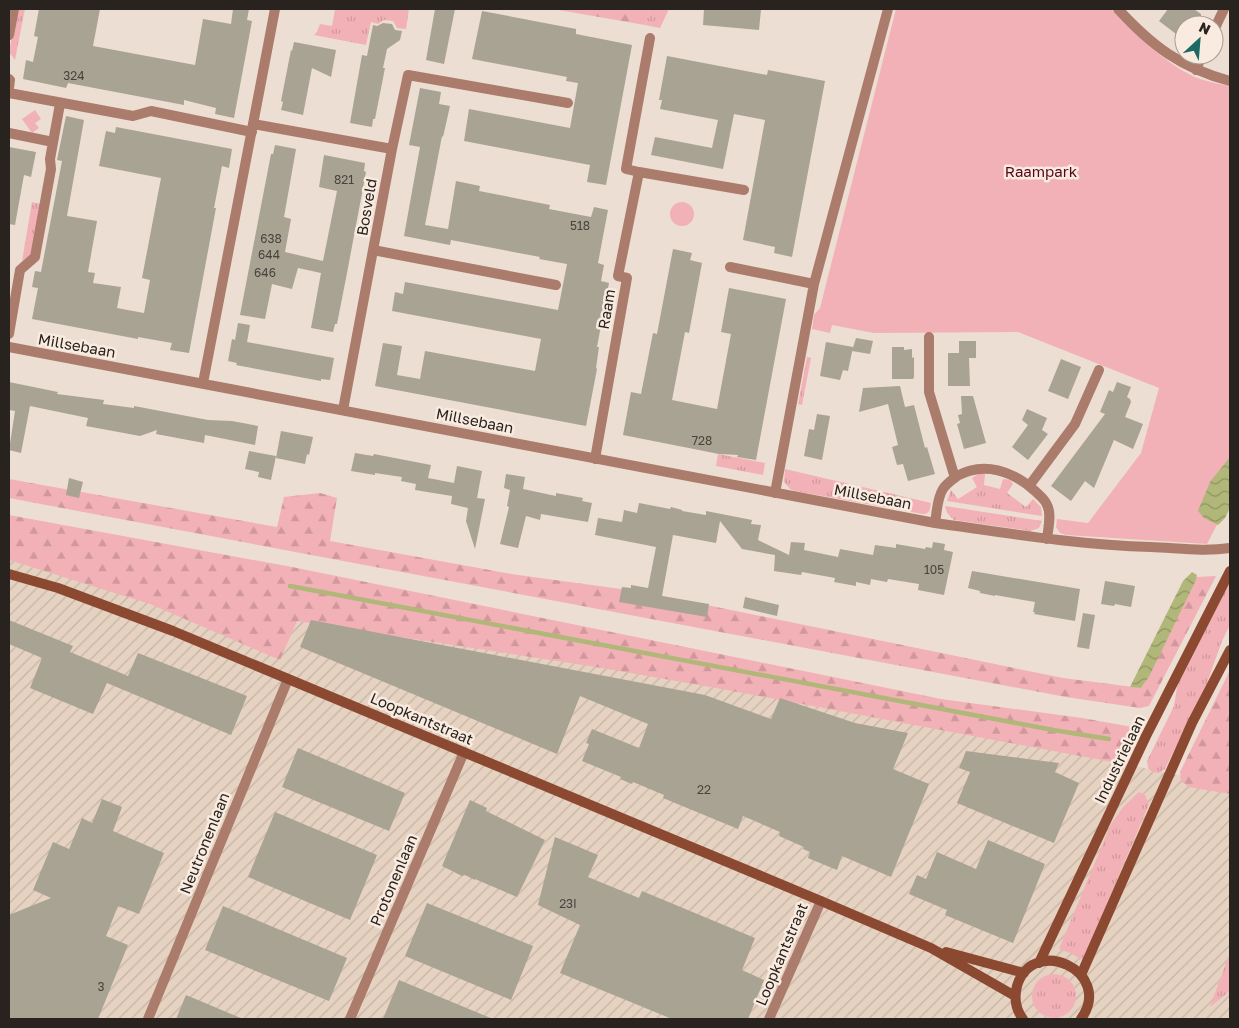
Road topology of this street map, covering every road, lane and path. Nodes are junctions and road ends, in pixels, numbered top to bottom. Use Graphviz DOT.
graph roads {
  1 [pos="14,9"];
  2 [pos="275,9"];
  3 [pos="888,9"];
  4 [pos="1118,9"];
  5 [pos="9,35"];
  6 [pos="650,38"];
  7 [pos="1198,65"];
  8 [pos="1196,70"];
  9 [pos="9,78"];
  10 [pos="1230,81"];
  11 [pos="9,88"];
  12 [pos="9,94"];
  13 [pos="568,103"];
  14 [pos="60,104"];
  15 [pos="252,128"];
  16 [pos="9,133"];
  17 [pos="53,142"];
  18 [pos="392,149"];
  19 [pos="639,172"];
  20 [pos="744,190"];
  21 [pos="373,250"];
  22 [pos="730,267"];
  23 [pos="814,284"];
  24 [pos="556,285"];
  25 [pos="9,334"];
  26 [pos="930,337"];
  27 [pos="9,347"];
  28 [pos="1099,370"];
  29 [pos="202,383"];
  30 [pos="343,410"];
  31 [pos="596,459"];
  32 [pos="955,478"];
  33 [pos="1029,486"];
  34 [pos="775,493"];
  35 [pos="935,523"];
  36 [pos="1047,539"];
  37 [pos="1230,548"];
  38 [pos="1230,571"];
  39 [pos="9,574"];
  40 [pos="1230,650"];
  41 [pos="288,679"];
  42 [pos="464,752"];
  43 [pos="821,900"];
  44 [pos="931,948"];
  45 [pos="1039,963"];
  46 [pos="1024,973"];
  47 [pos="1081,975"];
  48 [pos="1015,996"];
  49 [pos="148,1019"];
  50 [pos="350,1019"];
  51 [pos="769,1019"];
  52 [pos="1023,1019"];
  53 [pos="1081,1019"];
  1 -- 5 [label="street"];
  2 -- 15 [label="street"];
  3 -- 23 [label="street"];
  4 -- 8 [label="street"];
  6 -- 19 [label="street"];
  7 -- 8 [label="street"];
  8 -- 10 [label="street"];
  9 -- 11 [label="street"];
  12 -- 14 [label="street"];
  13 -- 18 [label="street"];
  14 -- 15 [label="street"];
  14 -- 17 [label="street"];
  15 -- 18 [label="street"];
  15 -- 29 [label="street"];
  16 -- 17 [label="street"];
  17 -- 25 [label="street"];
  18 -- 21 [label="street, Bosveld"];
  19 -- 20 [label="street"];
  19 -- 31 [label="street, Raam"];
  21 -- 24 [label="street"];
  21 -- 30 [label="street, Bosveld"];
  22 -- 23 [label="street"];
  23 -- 34 [label="street"];
  26 -- 32 [label="street"];
  27 -- 29 [label="street, Millsebaan"];
  28 -- 33 [label="street"];
  29 -- 30 [label="street, Millsebaan"];
  30 -- 31 [label="street, Millsebaan"];
  31 -- 34 [label="street, Millsebaan"];
  32 -- 33 [label="street"];
  32 -- 35 [label="street"];
  33 -- 36 [label="street"];
  34 -- 35 [label="street, Millsebaan"];
  35 -- 36 [label="street, Millsebaan"];
  36 -- 37 [label="street, Millsebaan"];
  38 -- 45 [label="street, Industrielaan"];
  39 -- 41 [label="street, Loopkantstraat"];
  40 -- 47 [label="street"];
  41 -- 42 [label="street, Loopkantstraat"];
  41 -- 49 [label="street, Neutronenlaan"];
  42 -- 43 [label="street, Loopkantstraat"];
  42 -- 50 [label="street, Protonenlaan"];
  43 -- 44 [label="street, Loopkantstraat"];
  43 -- 51 [label="street, Loopkantstraat"];
  44 -- 46 [label="street, Loopkantstraat"];
  44 -- 48 [label="street, Loopkantstraat"];
  45 -- 46 [label="street"];
  45 -- 47 [label="street"];
  46 -- 48 [label="street"];
  47 -- 53 [label="street"];
  48 -- 52 [label="street"];
}
